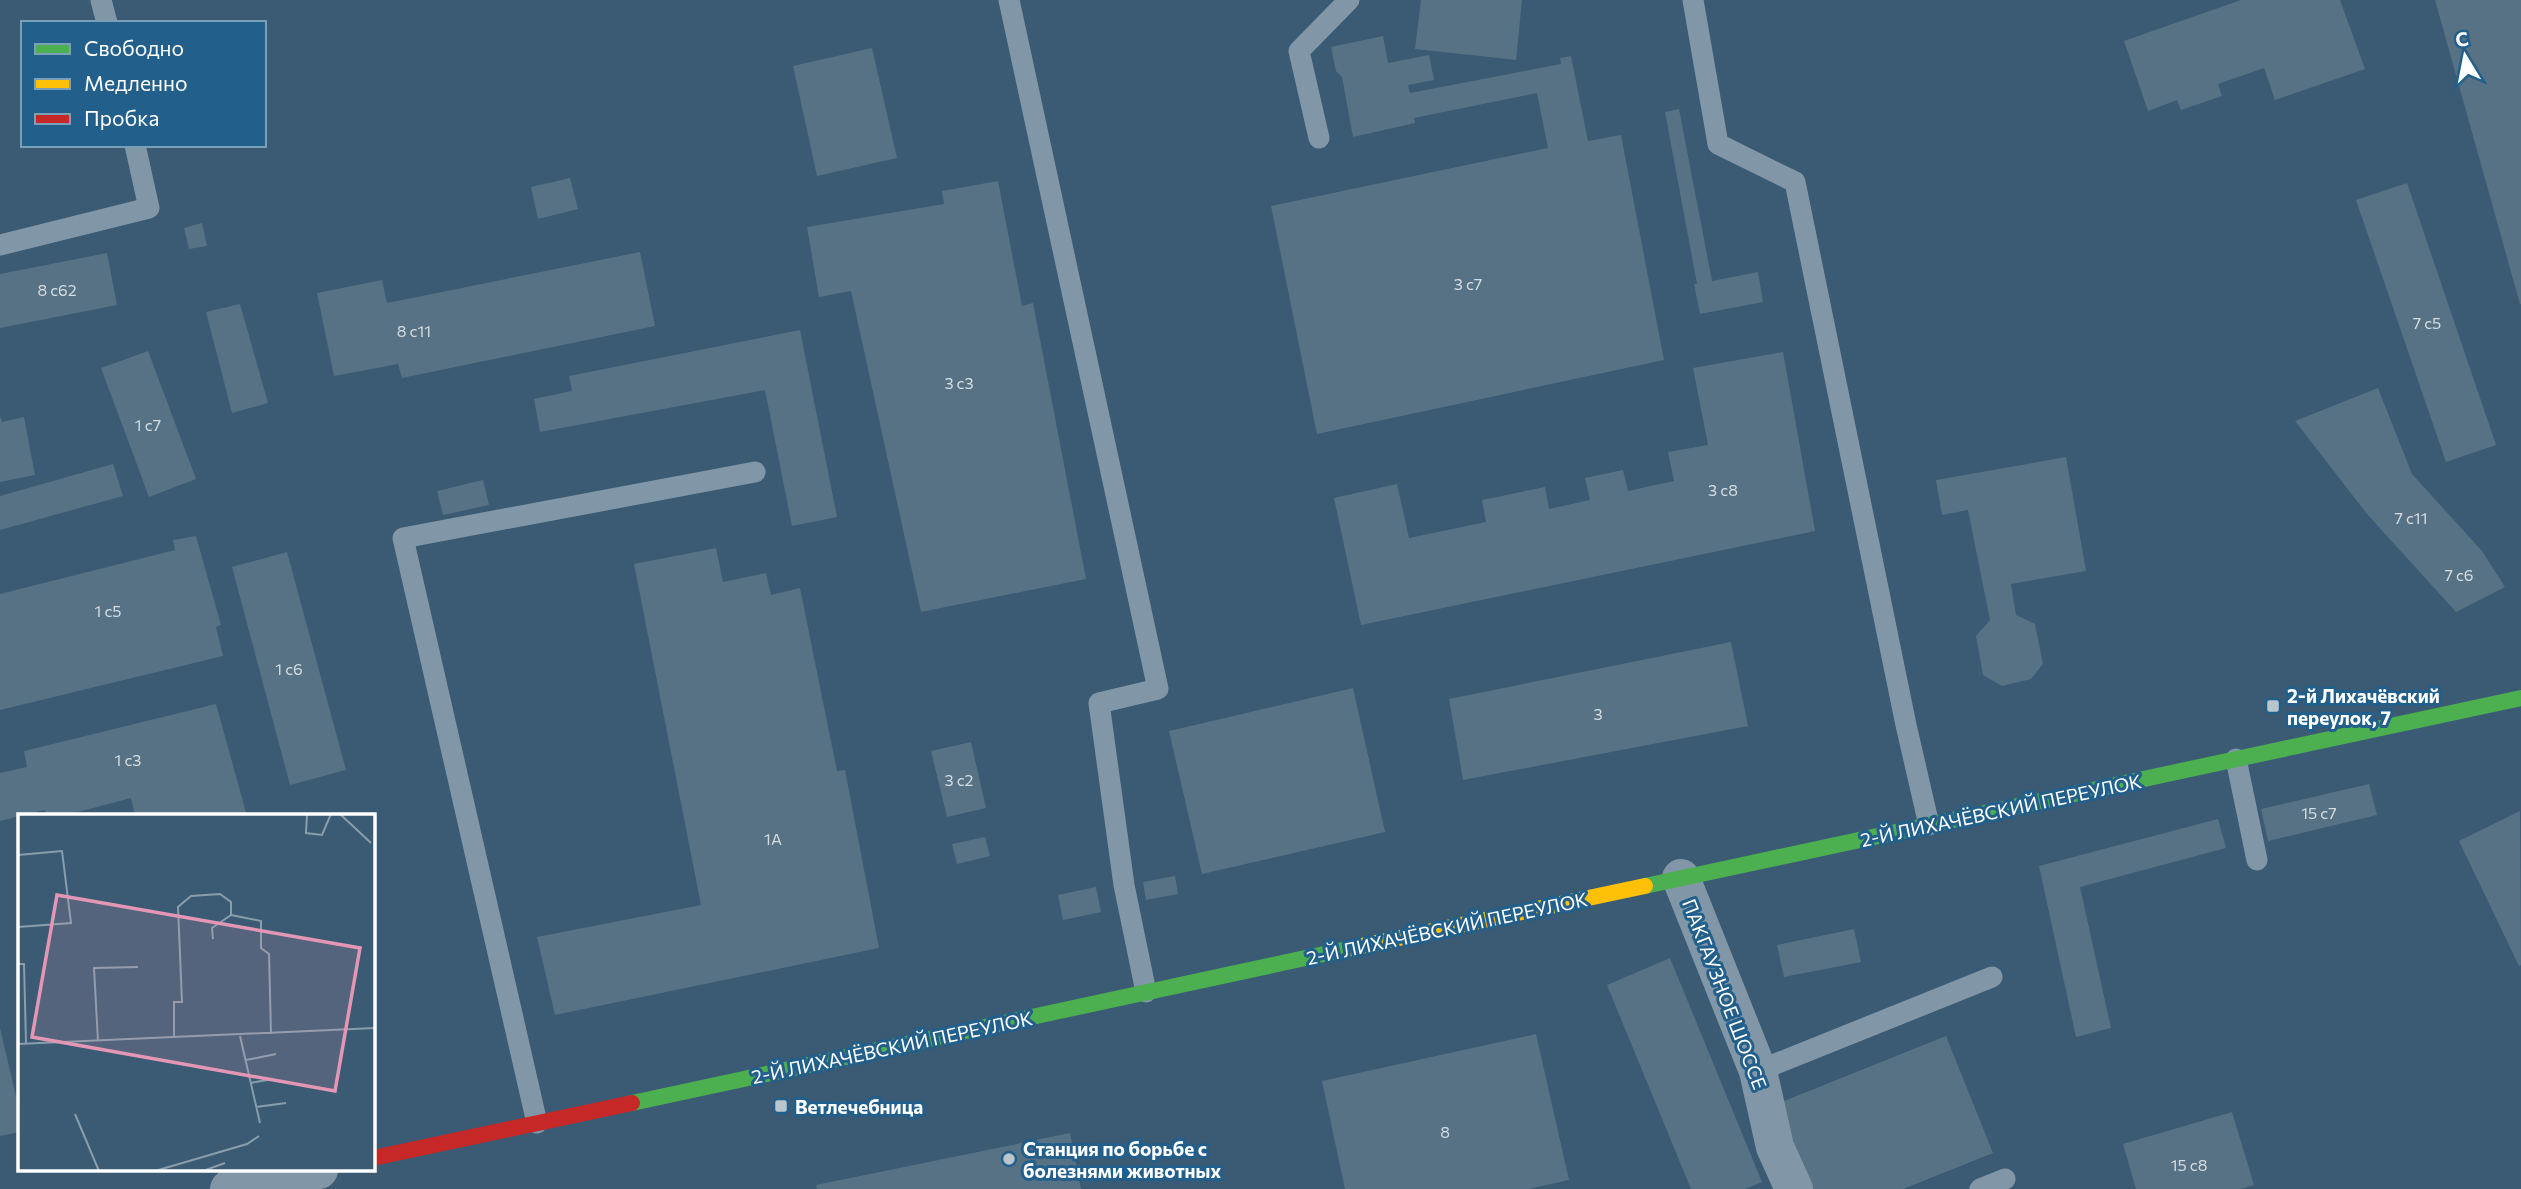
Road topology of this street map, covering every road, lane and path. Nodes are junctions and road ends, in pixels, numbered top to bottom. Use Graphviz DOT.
graph roads {
  1 [pos="101,0"];
  2 [pos="1009,0"];
  3 [pos="1349,0"];
  4 [pos="1693,0"];
  5 [pos="106,21"];
  6 [pos="1319,138"];
  7 [pos="135,147"];
  8 [pos="0,246"];
  9 [pos="755,472"];
  10 [pos="2521,698"];
  11 [pos="2236,759"];
  12 [pos="1929,825"];
  13 [pos="2257,860"];
  14 [pos="1681,878"];
  15 [pos="1992,977"];
  16 [pos="1146,992"];
  17 [pos="1758,1071"];
  18 [pos="537,1123"];
  19 [pos="374,1158"];
  20 [pos="310,1172"];
  21 [pos="2004,1179"];
  22 [pos="229,1189"];
  23 [pos="1794,1189"];
  24 [pos="1980,1189"];
  1 -- 5 [label="lane"];
  2 -- 16 [label="lane"];
  3 -- 6 [label="lane"];
  4 -- 12 [label="lane"];
  7 -- 8 [label="lane"];
  9 -- 18 [label="lane"];
  10 -- 11 [label="street, 2-Й ЛИХАЧЁВСКИЙ ПЕРЕУЛОК"];
  11 -- 12 [label="street, 2-Й ЛИХАЧЁВСКИЙ ПЕРЕУЛОК"];
  11 -- 13 [label="lane"];
  12 -- 14 [label="street, 2-Й ЛИХАЧЁВСКИЙ ПЕРЕУЛОК"];
  14 -- 16 [label="street, 2-Й ЛИХАЧЁВСКИЙ ПЕРЕУЛОК"];
  14 -- 17 [label="street, ПАКГАУЗНОЕ ШОССЕ"];
  15 -- 17 [label="lane"];
  16 -- 18 [label="street, 2-Й ЛИХАЧЁВСКИЙ ПЕРЕУЛОК"];
  17 -- 23 [label="street, ПАКГАУЗНОЕ ШОССЕ"];
  18 -- 19 [label="street, 2-Й ЛИХАЧЁВСКИЙ ПЕРЕУЛОК"];
  20 -- 22 [label="street"];
  21 -- 24 [label="lane"];
}
